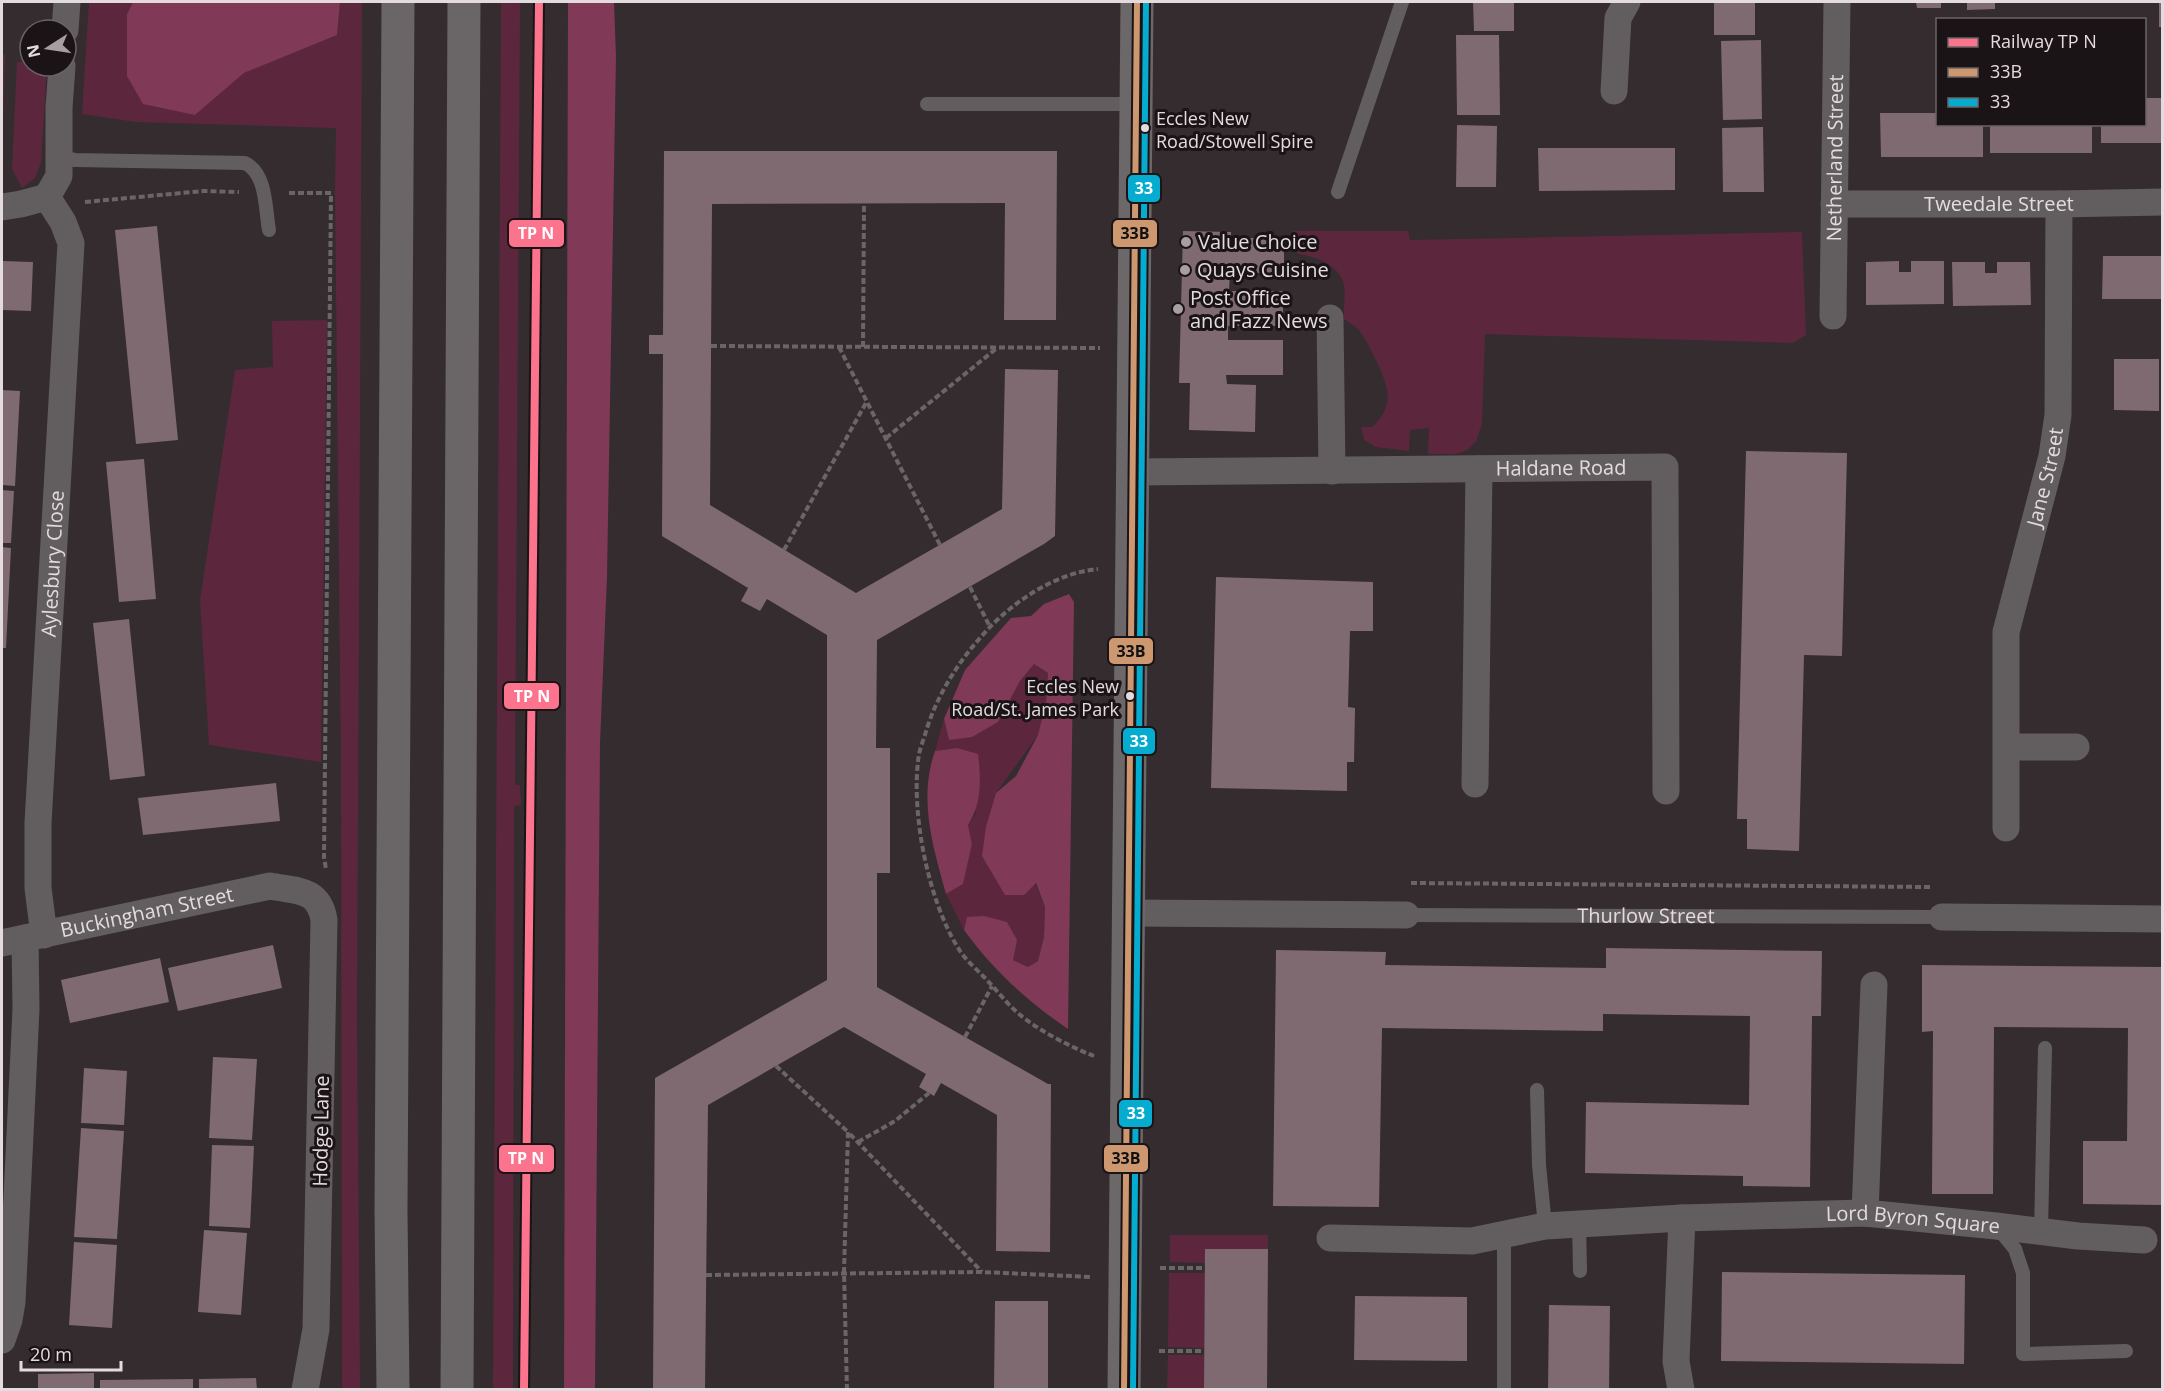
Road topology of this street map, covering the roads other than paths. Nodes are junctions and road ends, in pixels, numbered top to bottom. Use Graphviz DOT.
graph roads {
  1 [pos="67,2"];
  2 [pos="398,2"];
  3 [pos="464,2"];
  4 [pos="1137,2"];
  5 [pos="1402,2"];
  6 [pos="1627,2"];
  7 [pos="1837,2"];
  8 [pos="66,18"];
  9 [pos="62,78"];
  10 [pos="1614,91"];
  11 [pos="927,104"];
  12 [pos="1136,104"];
  13 [pos="59,157"];
  14 [pos="1338,192"];
  15 [pos="48,197"];
  16 [pos="2163,202"];
  17 [pos="1834,204"];
  18 [pos="2059,204"];
  19 [pos="2,207"];
  20 [pos="269,230"];
  21 [pos="1833,316"];
  22 [pos="1330,318"];
  23 [pos="1479,469"];
  24 [pos="1332,471"];
  25 [pos="1132,472"];
  26 [pos="2007,747"];
  27 [pos="2076,747"];
  28 [pos="1475,784"];
  29 [pos="1666,791"];
  30 [pos="2006,828"];
  31 [pos="293,890"];
  32 [pos="1129,913"];
  33 [pos="1406,915"];
  34 [pos="1942,917"];
  35 [pos="2163,919"];
  36 [pos="24,939"];
  37 [pos="1874,985"];
  38 [pos="2045,1048"];
  39 [pos="1537,1090"];
  40 [pos="1865,1213"];
  41 [pos="1682,1218"];
  42 [pos="1579,1224"];
  43 [pos="1545,1226"];
  44 [pos="1996,1226"];
  45 [pos="2041,1231"];
  46 [pos="1504,1234"];
  47 [pos="1330,1238"];
  48 [pos="2144,1240"];
  49 [pos="1580,1271"];
  50 [pos="2,1340"];
  51 [pos="2126,1351"];
  52 [pos="305,1389"];
  53 [pos="393,1389"];
  54 [pos="457,1389"];
  55 [pos="1124,1389"];
  56 [pos="1504,1389"];
  57 [pos="1681,1389"];
  1 -- 8 [label="street"];
  2 -- 53 [label="highway"];
  3 -- 54 [label="highway"];
  4 -- 12 [label="main road"];
  5 -- 14 [label="lane"];
  6 -- 10 [label="street"];
  7 -- 17 [label="street, Netherland Street"];
  9 -- 13 [label="street"];
  11 -- 12 [label="lane"];
  12 -- 25 [label="main road"];
  13 -- 15 [label="street"];
  13 -- 20 [label="lane"];
  15 -- 19 [label="street"];
  15 -- 36 [label="street, Aylesbury Close"];
  16 -- 18 [label="street, Tweedale Street"];
  17 -- 18 [label="street, Tweedale Street"];
  17 -- 21 [label="street, Netherland Street"];
  18 -- 26 [label="street, Jane Street"];
  22 -- 24 [label="street"];
  23 -- 24 [label="street, Haldane Road"];
  23 -- 28 [label="street"];
  23 -- 29 [label="street, Haldane Road"];
  24 -- 25 [label="street, Haldane Road"];
  25 -- 32 [label="main road"];
  26 -- 27 [label="street"];
  26 -- 30 [label="street, Jane Street"];
  31 -- 36 [label="street, Buckingham Street"];
  31 -- 52 [label="street, Hodge Lane"];
  32 -- 33 [label="street, Thurlow Street"];
  32 -- 55 [label="main road"];
  33 -- 34 [label="lane, Thurlow Street"];
  34 -- 35 [label="street, Thurlow Street"];
  36 -- 50 [label="street, Aylesbury Close"];
  37 -- 40 [label="street"];
  38 -- 45 [label="lane"];
  39 -- 43 [label="lane"];
  40 -- 41 [label="street, Lord Byron Square"];
  40 -- 44 [label="street, Lord Byron Square"];
  41 -- 42 [label="street, Lord Byron Square"];
  41 -- 57 [label="street"];
  42 -- 43 [label="street, Lord Byron Square"];
  42 -- 49 [label="lane"];
  43 -- 46 [label="street, Lord Byron Square"];
  44 -- 45 [label="street, Lord Byron Square"];
  44 -- 51 [label="lane"];
  45 -- 48 [label="street, Lord Byron Square"];
  46 -- 47 [label="street, Lord Byron Square"];
  46 -- 56 [label="lane"];
}
